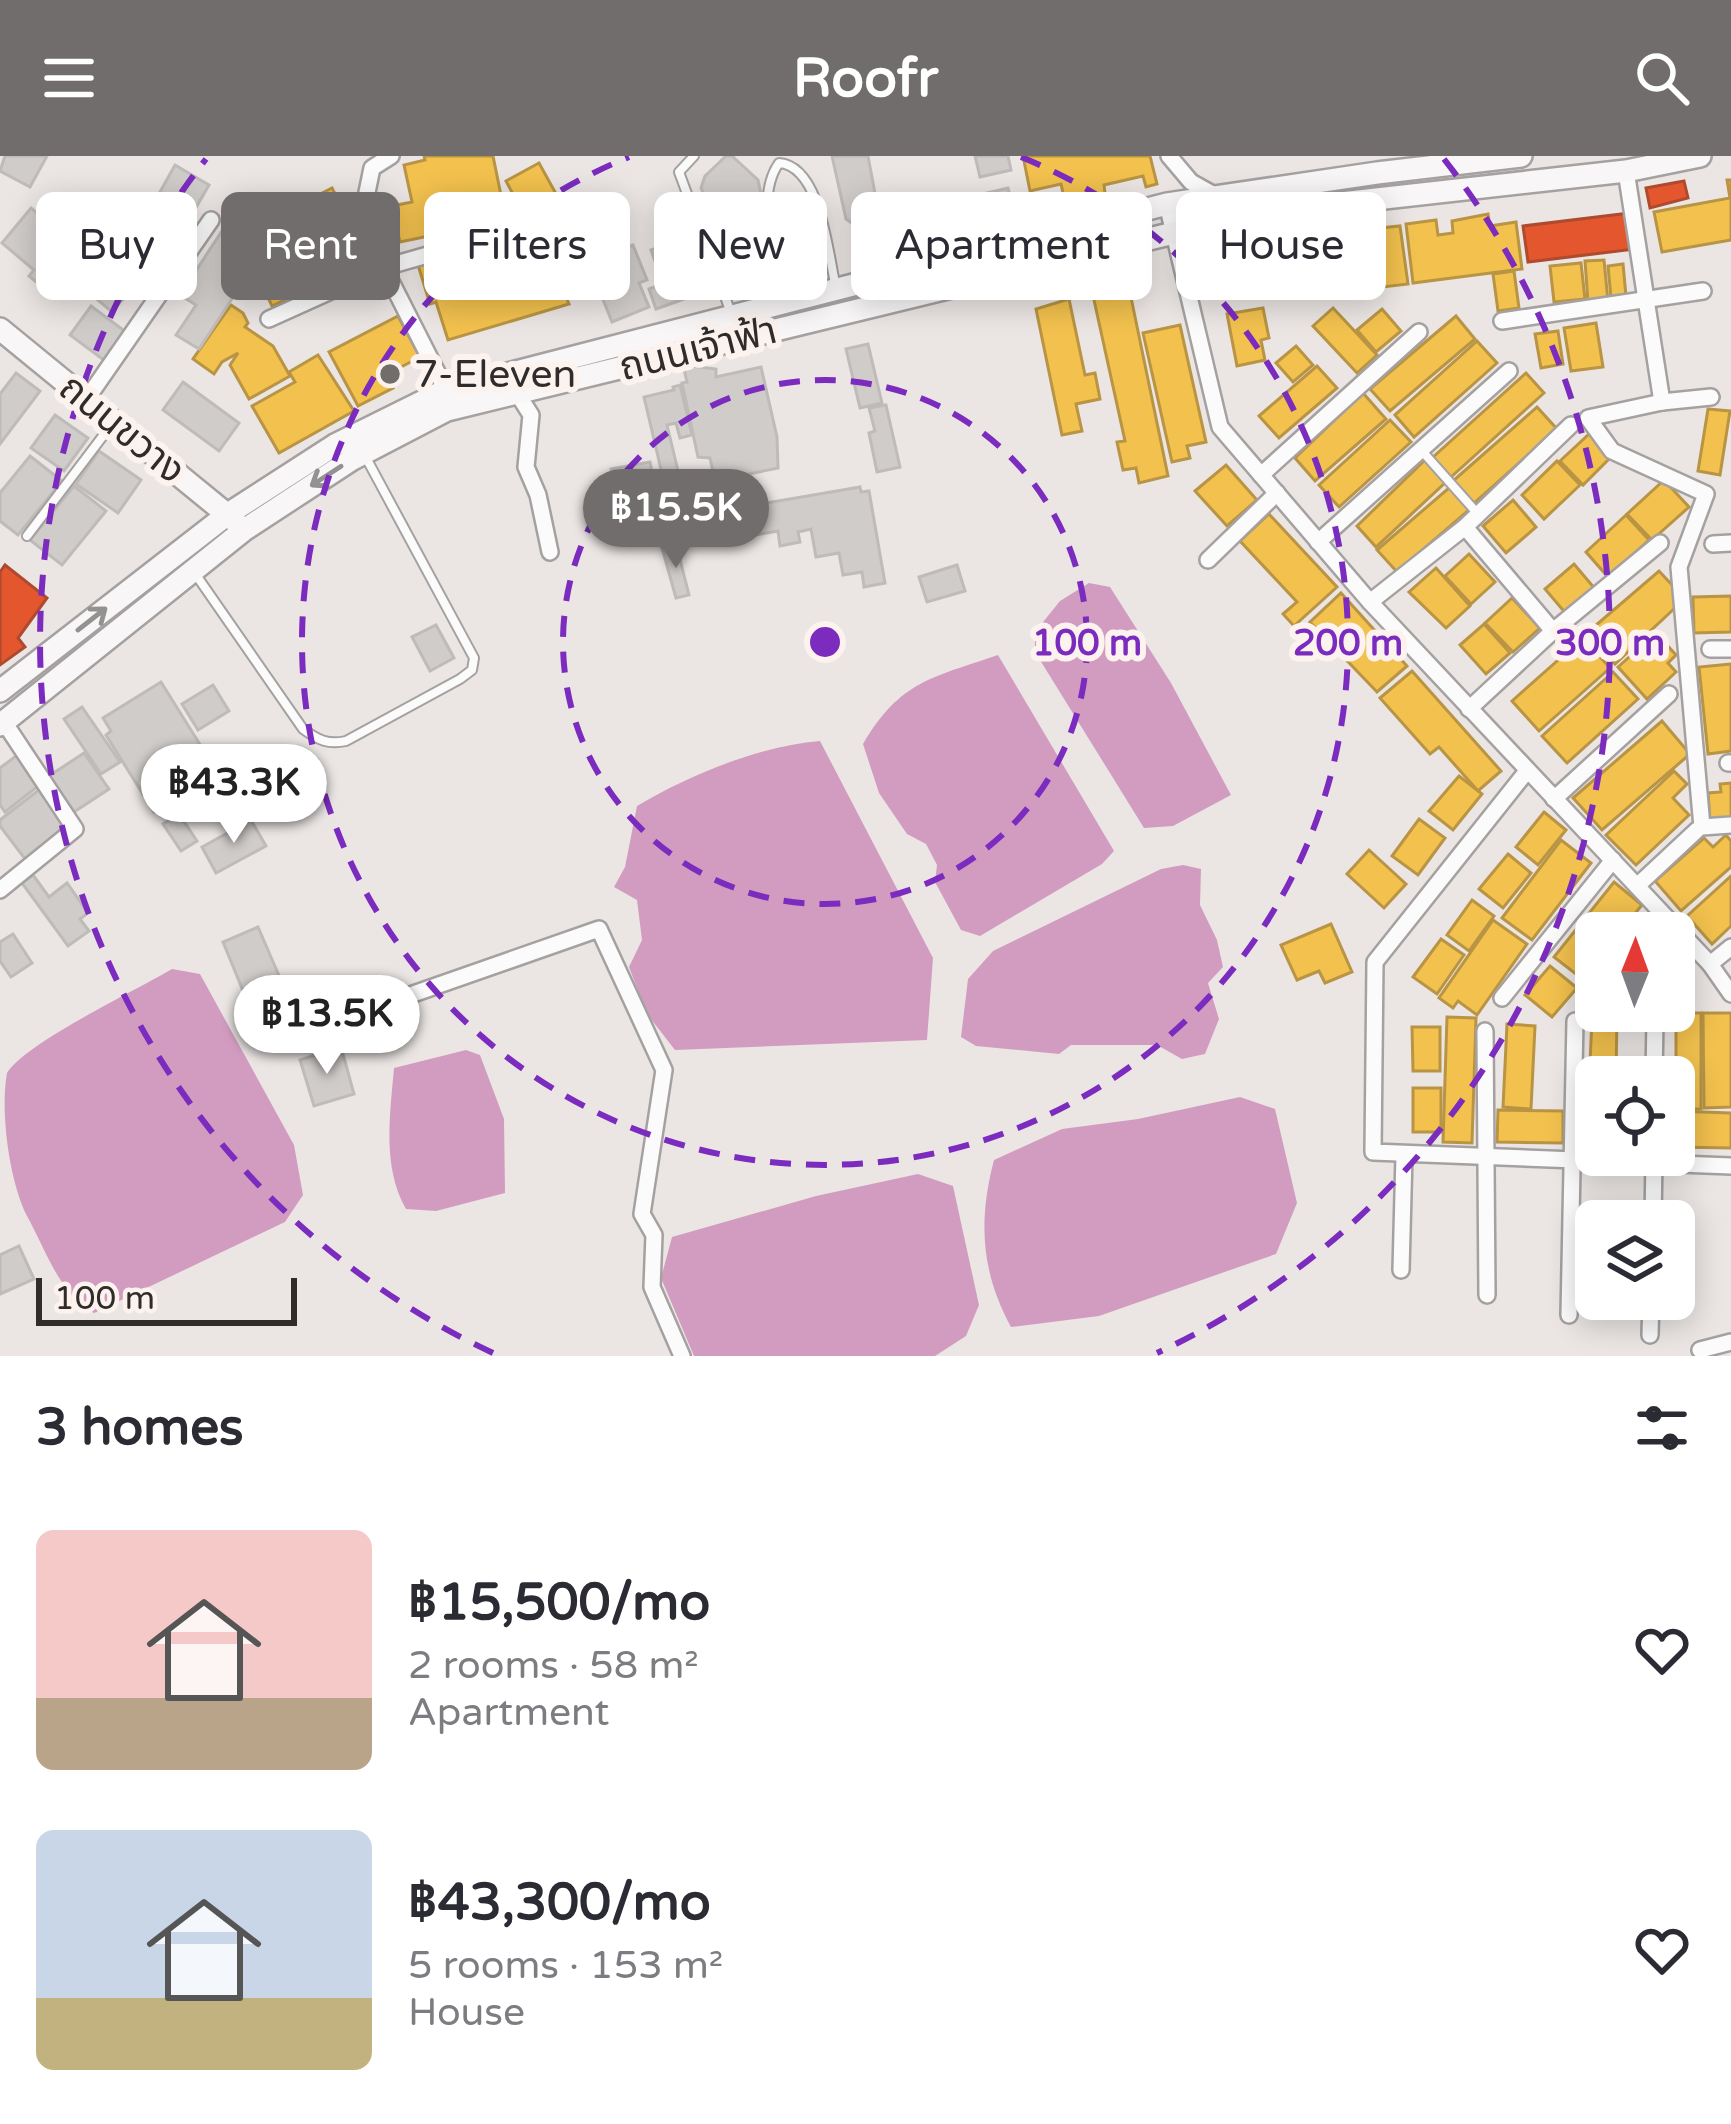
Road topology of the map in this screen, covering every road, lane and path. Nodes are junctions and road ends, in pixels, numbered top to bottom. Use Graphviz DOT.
graph roads {
  1 [pos="391,156"];
  2 [pos="694,156"];
  3 [pos="1169,156"];
  4 [pos="1521,156"];
  5 [pos="1700,156"];
  6 [pos="1446,160"];
  7 [pos="1377,164"];
  8 [pos="1626,171"];
  9 [pos="367,192"];
  10 [pos="1209,192"];
  11 [pos="1242,192"];
  12 [pos="1176,203"];
  13 [pos="1167,204"];
  14 [pos="211,220"];
  15 [pos="1173,233"];
  16 [pos="836,288"];
  17 [pos="1703,291"];
  18 [pos="1646,299"];
  19 [pos="312,300"];
  20 [pos="399,300"];
  21 [pos="783,302"];
  22 [pos="731,314"];
  23 [pos="269,320"];
  24 [pos="1502,321"];
  25 [pos="0,329"];
  26 [pos="1419,332"];
  27 [pos="1509,371"];
  28 [pos="446,390"];
  29 [pos="517,393"];
  30 [pos="1711,397"];
  31 [pos="86,400"];
  32 [pos="1662,402"];
  33 [pos="113,423"];
  34 [pos="1571,425"];
  35 [pos="1421,449"];
  36 [pos="363,453"];
  37 [pos="1261,475"];
  38 [pos="1277,493"];
  39 [pos="1478,514"];
  40 [pos="236,522"];
  41 [pos="1465,527"];
  42 [pos="27,536"];
  43 [pos="1318,542"];
  44 [pos="1660,543"];
  45 [pos="1731,543"];
  46 [pos="1713,544"];
  47 [pos="550,552"];
  48 [pos="1208,560"];
  49 [pos="193,571"];
  50 [pos="1370,602"];
  51 [pos="1553,631"];
  52 [pos="1731,649"];
  53 [pos="1710,650"];
  54 [pos="0,691"];
  55 [pos="1669,694"];
  56 [pos="1468,710"];
  57 [pos="2,723"];
  58 [pos="1527,771"];
  59 [pos="1554,799"];
  60 [pos="1731,825"];
  61 [pos="1697,830"];
  62 [pos="1613,860"];
  63 [pos="1637,886"];
  64 [pos="0,890"];
  65 [pos="1661,912"];
  66 [pos="1731,947"];
  67 [pos="1695,949"];
  68 [pos="1710,964"];
  69 [pos="1731,994"];
  70 [pos="1502,998"];
  71 [pos="1575,1021"];
  72 [pos="330,1023"];
  73 [pos="1485,1031"];
  74 [pos="1404,1155"];
  75 [pos="1485,1156"];
  76 [pos="1572,1160"];
  77 [pos="1575,1160"];
  78 [pos="1695,1163"];
  79 [pos="1731,1166"];
  80 [pos="1401,1270"];
  81 [pos="1487,1295"];
  82 [pos="1569,1315"];
  83 [pos="1650,1320"];
  84 [pos="1650,1335"];
  85 [pos="1731,1342"];
  86 [pos="1700,1350"];
  87 [pos="682,1356"];
  1 -- 9 [label="street"];
  2 -- 22 [label="lane"];
  3 -- 10 [label="street"];
  4 -- 6 [label="main road, ถนนเจ้าฟ้า"];
  5 -- 8 [label="main road, ถนนเจ้าฟ้า"];
  6 -- 7 [label="main road, ถนนเจ้าฟ้า"];
  7 -- 11 [label="main road, ถนนเจ้าฟ้า"];
  8 -- 15 [label="main road, ถนนเจ้าฟ้า"];
  8 -- 18 [label="street"];
  12 -- 13 [label="main road, ถนนเจ้าฟ้า"];
  13 -- 15 [label="street"];
  13 -- 16 [label="main road, ถนนเจ้าฟ้า"];
  14 -- 31 [label="street"];
  15 -- 29 [label="main road, ถนนเจ้าฟ้า"];
  15 -- 37 [label="street"];
  16 -- 21 [label="main road, ถนนเจ้าฟ้า"];
  16 -- 21 [label="lane"];
  17 -- 18 [label="street"];
  18 -- 24 [label="street"];
  18 -- 32 [label="street"];
  19 -- 23 [label="street"];
  20 -- 28 [label="street"];
  21 -- 22 [label="main road, ถนนเจ้าฟ้า"];
  22 -- 28 [label="main road, ถนนเจ้าฟ้า"];
  25 -- 31 [label="main road, ถนนขวาง"];
  26 -- 37 [label="street"];
  27 -- 35 [label="street"];
  28 -- 40 [label="main road, ถนนเจ้าฟ้า"];
  29 -- 36 [label="main road, ถนนเจ้าฟ้า"];
  29 -- 47 [label="street"];
  30 -- 32 [label="street"];
  31 -- 33 [label="main road, ถนนขวาง"];
  32 -- 60 [label="street"];
  33 -- 40 [label="main road, ถนนขวาง"];
  33 -- 42 [label="lane"];
  34 -- 39 [label="street"];
  35 -- 39 [label="lane"];
  35 -- 43 [label="street"];
  36 -- 40 [label="main road, ถนนเจ้าฟ้า, one-way"];
  36 -- 49 [label="lane"];
  37 -- 38 [label="street"];
  38 -- 43 [label="street"];
  38 -- 48 [label="street"];
  39 -- 41 [label="street"];
  40 -- 49 [label="main road, ถนนเจ้าฟ้า"];
  54 -- 40 [label="main road, ถนนเจ้าฟ้า, one-way"];
  41 -- 50 [label="street"];
  41 -- 51 [label="street"];
  43 -- 50 [label="street"];
  44 -- 51 [label="street"];
  45 -- 46 [label="street"];
  49 -- 57 [label="main road, ถนนเจ้าฟ้า"];
  50 -- 56 [label="street"];
  51 -- 56 [label="street"];
  52 -- 53 [label="street"];
  55 -- 59 [label="street"];
  56 -- 58 [label="street"];
  57 -- 64 [label="street"];
  58 -- 59 [label="street"];
  58 -- 74 [label="street"];
  59 -- 62 [label="street"];
  61 -- 63 [label="street"];
  62 -- 63 [label="street"];
  62 -- 70 [label="street"];
  63 -- 65 [label="street"];
  66 -- 68 [label="street"];
  67 -- 68 [label="street"];
  68 -- 69 [label="street"];
  71 -- 76 [label="street"];
  72 -- 87 [label="street"];
  73 -- 75 [label="street"];
  74 -- 75 [label="street"];
  74 -- 80 [label="street"];
  75 -- 76 [label="street"];
  75 -- 81 [label="street"];
  76 -- 77 [label="street"];
  76 -- 82 [label="street"];
  78 -- 79 [label="street"];
  83 -- 84 [label="street"];
  85 -- 86 [label="street"];
}
